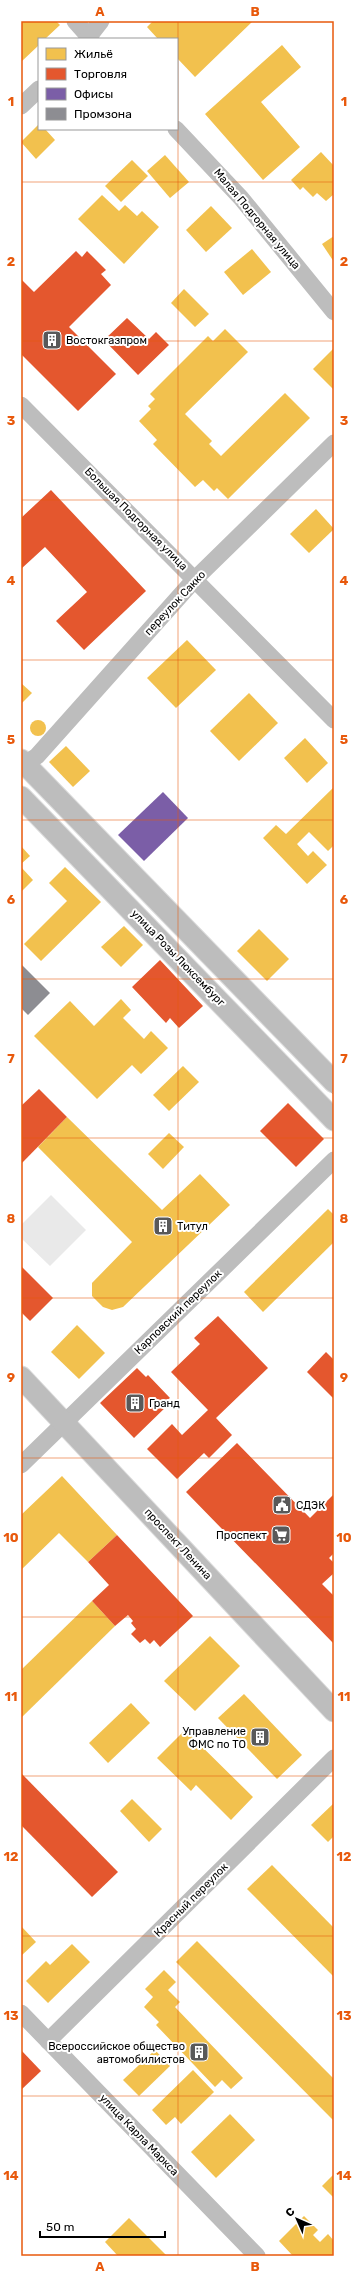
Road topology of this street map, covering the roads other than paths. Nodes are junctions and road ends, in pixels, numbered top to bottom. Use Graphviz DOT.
graph roads {
  1 [pos="75,21"];
  2 [pos="101,21"];
  3 [pos="89,38"];
  4 [pos="38,90"];
  5 [pos="21,106"];
  6 [pos="177,130"];
  7 [pos="334,312"];
  8 [pos="21,405"];
  9 [pos="334,444"];
  10 [pos="195,579"];
  11 [pos="334,720"];
  12 [pos="22,764"];
  13 [pos="21,797"];
  14 [pos="334,1082"];
  15 [pos="334,1120"];
  16 [pos="334,1160"];
  17 [pos="21,1377"];
  18 [pos="64,1423"];
  19 [pos="21,1465"];
  20 [pos="334,1711"];
  21 [pos="334,1758"];
  22 [pos="21,2014"];
  23 [pos="48,2041"];
  24 [pos="257,2256"];
  1 -- 3 [label="street"];
  2 -- 3 [label="street"];
  4 -- 5 [label="street"];
  6 -- 7 [label="street, Малая Подгорная улица"];
  8 -- 10 [label="street, Большая Подгорная улица"];
  9 -- 10 [label="street, переулок Сакко"];
  10 -- 11 [label="street, Большая Подгорная улица"];
  10 -- 12 [label="street, переулок Сакко"];
  12 -- 14 [label="main road"];
  13 -- 15 [label="main road, улица Розы Люксембург"];
  16 -- 18 [label="street, Карповский переулок"];
  17 -- 18 [label="main road, проспект Ленина"];
  18 -- 19 [label="street, Карповский переулок"];
  18 -- 20 [label="main road, проспект Ленина"];
  21 -- 23 [label="street, Красный переулок"];
  22 -- 23 [label="street, улица Карла Маркса"];
  23 -- 24 [label="street, улица Карла Маркса"];
}
